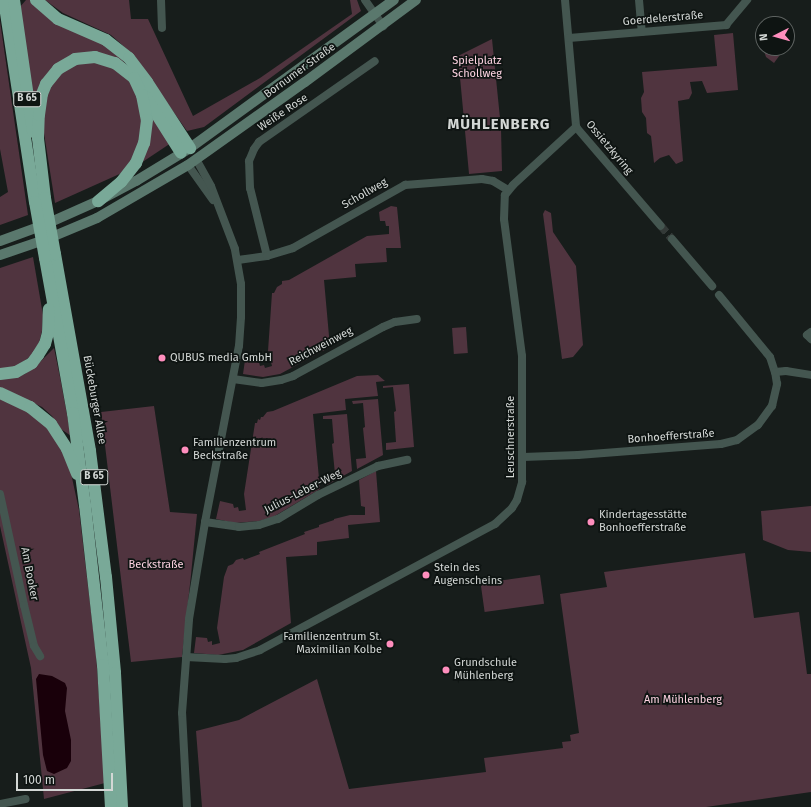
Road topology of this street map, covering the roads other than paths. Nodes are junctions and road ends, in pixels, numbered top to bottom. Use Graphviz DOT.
graph roads {
  1 [pos="4,0"];
  2 [pos="14,0"];
  3 [pos="36,0"];
  4 [pos="161,0"];
  5 [pos="365,0"];
  6 [pos="369,0"];
  7 [pos="394,0"];
  8 [pos="416,0"];
  9 [pos="565,0"];
  10 [pos="639,0"];
  11 [pos="747,0"];
  12 [pos="373,12"];
  13 [pos="383,26"];
  14 [pos="162,28"];
  15 [pos="642,32"];
  16 [pos="569,38"];
  17 [pos="375,61"];
  18 [pos="134,78"];
  19 [pos="576,127"];
  20 [pos="186,151"];
  21 [pos="192,162"];
  22 [pos="508,190"];
  23 [pos="40,200"];
  24 [pos="98,201"];
  25 [pos="661,226"];
  26 [pos="672,239"];
  27 [pos="0,241"];
  28 [pos="0,255"];
  29 [pos="50,256"];
  30 [pos="266,256"];
  31 [pos="238,260"];
  32 [pos="712,286"];
  33 [pos="719,295"];
  34 [pos="417,319"];
  35 [pos="811,332"];
  36 [pos="811,339"];
  37 [pos="775,372"];
  38 [pos="0,374"];
  39 [pos="811,375"];
  40 [pos="233,379"];
  41 [pos="0,393"];
  42 [pos="522,457"];
  43 [pos="407,460"];
  44 [pos="0,494"];
  45 [pos="86,505"];
  46 [pos="206,522"];
  47 [pos="40,656"];
  48 [pos="186,657"];
  49 [pos="109,669"];
  50 [pos="26,799"];
  51 [pos="0,804"];
  52 [pos="111,807"];
  53 [pos="122,807"];
  54 [pos="187,807"];
  1 -- 23 [label="highway, Bückeburger Allee / B 65"];
  2 -- 23 [label="highway, Bückeburger Allee / B 65"];
  3 -- 20 [label="highway"];
  4 -- 14 [label="street"];
  5 -- 12 [label="street"];
  6 -- 12 [label="street"];
  7 -- 12 [label="main road, Bornumer Straße"];
  8 -- 13 [label="main road, Bornumer Straße"];
  9 -- 16 [label="street, Ossietzkyring"];
  10 -- 15 [label="street"];
  11 -- 15 [label="street, Goerdelerstraße"];
  12 -- 13 [label="street"];
  12 -- 20 [label="main road, Bornumer Straße"];
  13 -- 21 [label="main road, Bornumer Straße"];
  15 -- 16 [label="street, Goerdelerstraße"];
  16 -- 19 [label="street, Ossietzkyring"];
  17 -- 30 [label="street, Weiße Rose"];
  18 -- 20 [label="highway"];
  18 -- 23 [label="highway"];
  18 -- 24 [label="highway"];
  19 -- 22 [label="street"];
  19 -- 25 [label="street, Ossietzkyring"];
  20 -- 21 [label="main road"];
  20 -- 24 [label="main road, Bornumer Straße"];
  21 -- 28 [label="main road, Bornumer Straße"];
  21 -- 31 [label="street"];
  22 -- 30 [label="street, Schollweg"];
  22 -- 42 [label="street, Leuschnerstraße"];
  23 -- 29 [label="highway, Bückeburger Allee / B 65, bridge"];
  24 -- 27 [label="main road, Bornumer Straße"];
  26 -- 32 [label="street"];
  29 -- 38 [label="highway"];
  29 -- 45 [label="highway, Bückeburger Allee / B 65"];
  29 -- 49 [label="highway, Bückeburger Allee / B 65"];
  30 -- 31 [label="street, Schollweg"];
  31 -- 40 [label="street"];
  33 -- 37 [label="street"];
  34 -- 40 [label="street, Reichweinweg"];
  35 -- 36 [label="street"];
  37 -- 39 [label="street"];
  37 -- 42 [label="street, Bonhoefferstraße"];
  40 -- 46 [label="street"];
  41 -- 45 [label="highway"];
  42 -- 48 [label="street, Leuschnerstraße"];
  43 -- 46 [label="street, Julius-Leber-Weg"];
  44 -- 47 [label="street, Am Booker"];
  45 -- 49 [label="highway, Bückeburger Allee / B 65"];
  46 -- 48 [label="street"];
  48 -- 54 [label="street"];
  49 -- 52 [label="highway, Bückeburger Allee / B 65"];
  49 -- 53 [label="highway, Bückeburger Allee / B 65"];
  50 -- 51 [label="street"];
}
